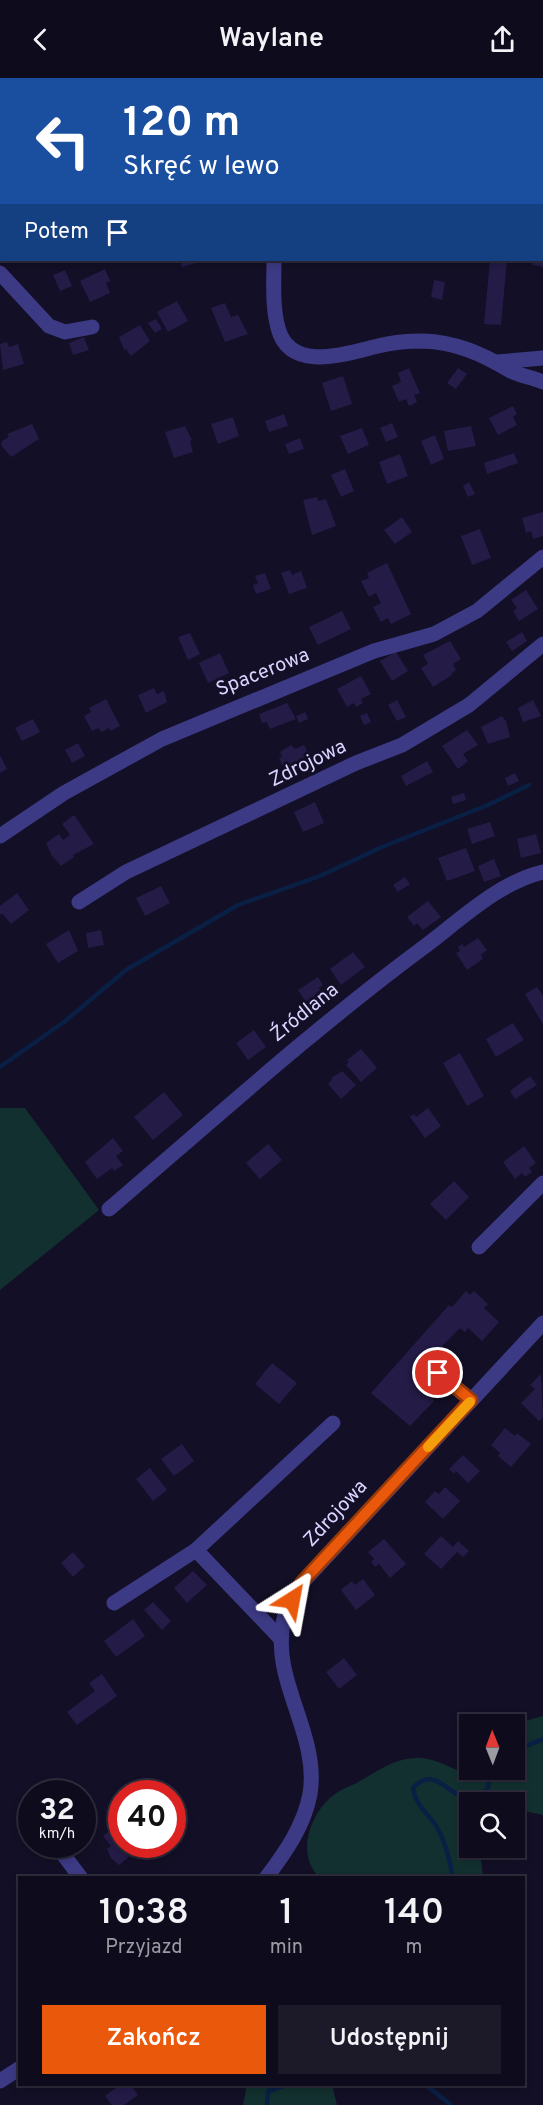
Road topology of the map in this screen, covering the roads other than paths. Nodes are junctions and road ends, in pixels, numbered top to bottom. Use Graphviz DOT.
graph roads {
  1 [pos="274,261"];
  2 [pos="0,273"];
  3 [pos="92,327"];
  4 [pos="543,358"];
  5 [pos="498,362"];
  6 [pos="543,382"];
  7 [pos="543,557"];
  8 [pos="543,644"];
  9 [pos="0,836"];
  10 [pos="543,872"];
  11 [pos="79,902"];
  12 [pos="543,1183"];
  13 [pos="109,1209"];
  14 [pos="479,1246"];
  15 [pos="543,1323"];
  16 [pos="438,1373"];
  17 [pos="471,1400"];
  18 [pos="333,1423"];
  19 [pos="196,1550"];
  20 [pos="114,1603"];
  21 [pos="281,1640"];
  22 [pos="66,1858"];
  23 [pos="79,1876"];
  24 [pos="268,1876"];
  25 [pos="18,2069"];
  26 [pos="0,2081"];
  1 -- 5 [label="street"];
  2 -- 3 [label="street"];
  4 -- 5 [label="street"];
  5 -- 6 [label="street"];
  7 -- 9 [label="street, Spacerowa"];
  8 -- 11 [label="street, Zdrojowa"];
  10 -- 13 [label="street, Źródlana"];
  12 -- 14 [label="street"];
  15 -- 17 [label="street, Zdrojowa"];
  16 -- 17 [label="street"];
  17 -- 21 [label="street, Zdrojowa"];
  18 -- 19 [label="street"];
  19 -- 20 [label="street"];
  19 -- 21 [label="street"];
  21 -- 24 [label="street, Zdrojowa"];
  22 -- 23 [label="street"];
  25 -- 26 [label="street"];
}
